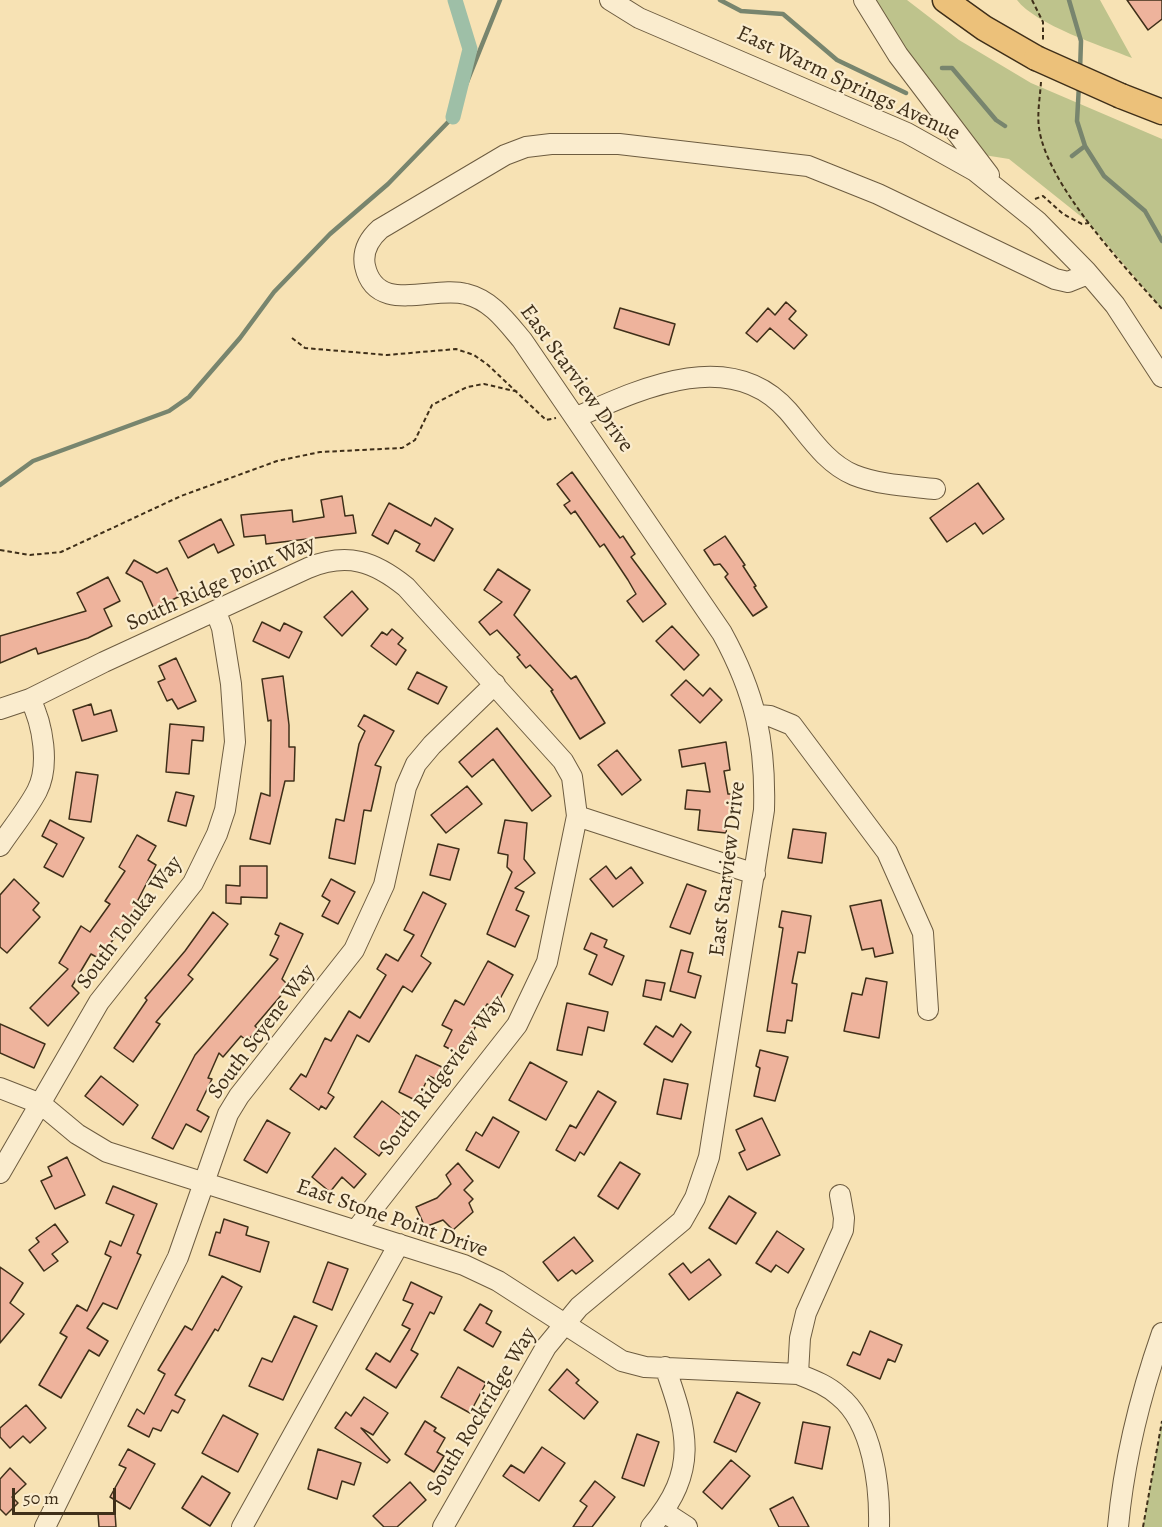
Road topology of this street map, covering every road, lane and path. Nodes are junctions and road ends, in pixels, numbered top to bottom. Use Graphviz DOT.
graph roads {
  1 [pos="610,0"];
  2 [pos="864,0"];
  3 [pos="945,0"];
  4 [pos="1162,112"];
  5 [pos="1047,158"];
  6 [pos="1000,189"];
  7 [pos="1033,200"];
  8 [pos="1089,222"];
  9 [pos="1088,274"];
  10 [pos="1162,309"];
  11 [pos="292,338"];
  12 [pos="1162,377"];
  13 [pos="519,392"];
  14 [pos="574,414"];
  15 [pos="935,489"];
  16 [pos="0,550"];
  17 [pos="216,612"];
  18 [pos="495,684"];
  19 [pos="30,699"];
  20 [pos="0,709"];
  21 [pos="758,715"];
  22 [pos="577,816"];
  23 [pos="0,846"];
  24 [pos="755,874"];
  25 [pos="927,1010"];
  26 [pos="0,1088"];
  27 [pos="41,1104"];
  28 [pos="0,1173"];
  29 [pos="204,1184"];
  30 [pos="840,1195"];
  31 [pos="356,1230"];
  32 [pos="399,1244"];
  33 [pos="565,1323"];
  34 [pos="1162,1333"];
  35 [pos="665,1367"];
  36 [pos="798,1374"];
  37 [pos="1162,1421"];
  38 [pos="658,1520"];
  39 [pos="45,1527"];
  40 [pos="242,1527"];
  41 [pos="442,1527"];
  42 [pos="687,1527"];
  43 [pos="879,1527"];
  44 [pos="1118,1527"];
  45 [pos="1143,1527"];
  1 -- 6 [label="street, East Warm Springs Avenue"];
  2 -- 6 [label="street"];
  3 -- 4 [label="main road, bridge"];
  5 -- 8 [label="path"];
  6 -- 9 [label="street, East Warm Springs Avenue"];
  7 -- 8 [label="path"];
  8 -- 10 [label="path"];
  9 -- 12 [label="street, East Warm Springs Avenue"];
  9 -- 14 [label="street, East Starview Drive"];
  11 -- 13 [label="path"];
  13 -- 14 [label="path"];
  13 -- 16 [label="path"];
  14 -- 15 [label="street"];
  14 -- 21 [label="street, East Starview Drive"];
  17 -- 18 [label="street, South Ridge Point Way"];
  17 -- 19 [label="street, South Ridge Point Way"];
  17 -- 27 [label="street, South Toluka Way"];
  18 -- 22 [label="street, South Ridgeview Way"];
  18 -- 29 [label="street, South Scyene Way"];
  19 -- 20 [label="street, South Ridge Point Way"];
  19 -- 23 [label="street"];
  21 -- 24 [label="street, East Starview Drive"];
  21 -- 25 [label="street"];
  22 -- 24 [label="street"];
  22 -- 31 [label="street, South Ridgeview Way"];
  24 -- 33 [label="street, East Starview Drive"];
  26 -- 27 [label="street, East Stone Point Drive"];
  27 -- 28 [label="street, South Toluka Way"];
  27 -- 29 [label="street, East Stone Point Drive"];
  29 -- 31 [label="street, East Stone Point Drive"];
  29 -- 39 [label="street, South Scyene Way"];
  30 -- 36 [label="street"];
  31 -- 32 [label="street, East Stone Point Drive"];
  32 -- 33 [label="street, East Stone Point Drive"];
  32 -- 40 [label="street"];
  33 -- 35 [label="street, East Stone Point Drive"];
  33 -- 41 [label="street, South Rockridge Way"];
  34 -- 44 [label="street"];
  35 -- 36 [label="street, East Stone Point Drive"];
  35 -- 38 [label="street"];
  36 -- 43 [label="street, East Stone Point Drive"];
  37 -- 45 [label="path"];
  38 -- 42 [label="street"];
}
